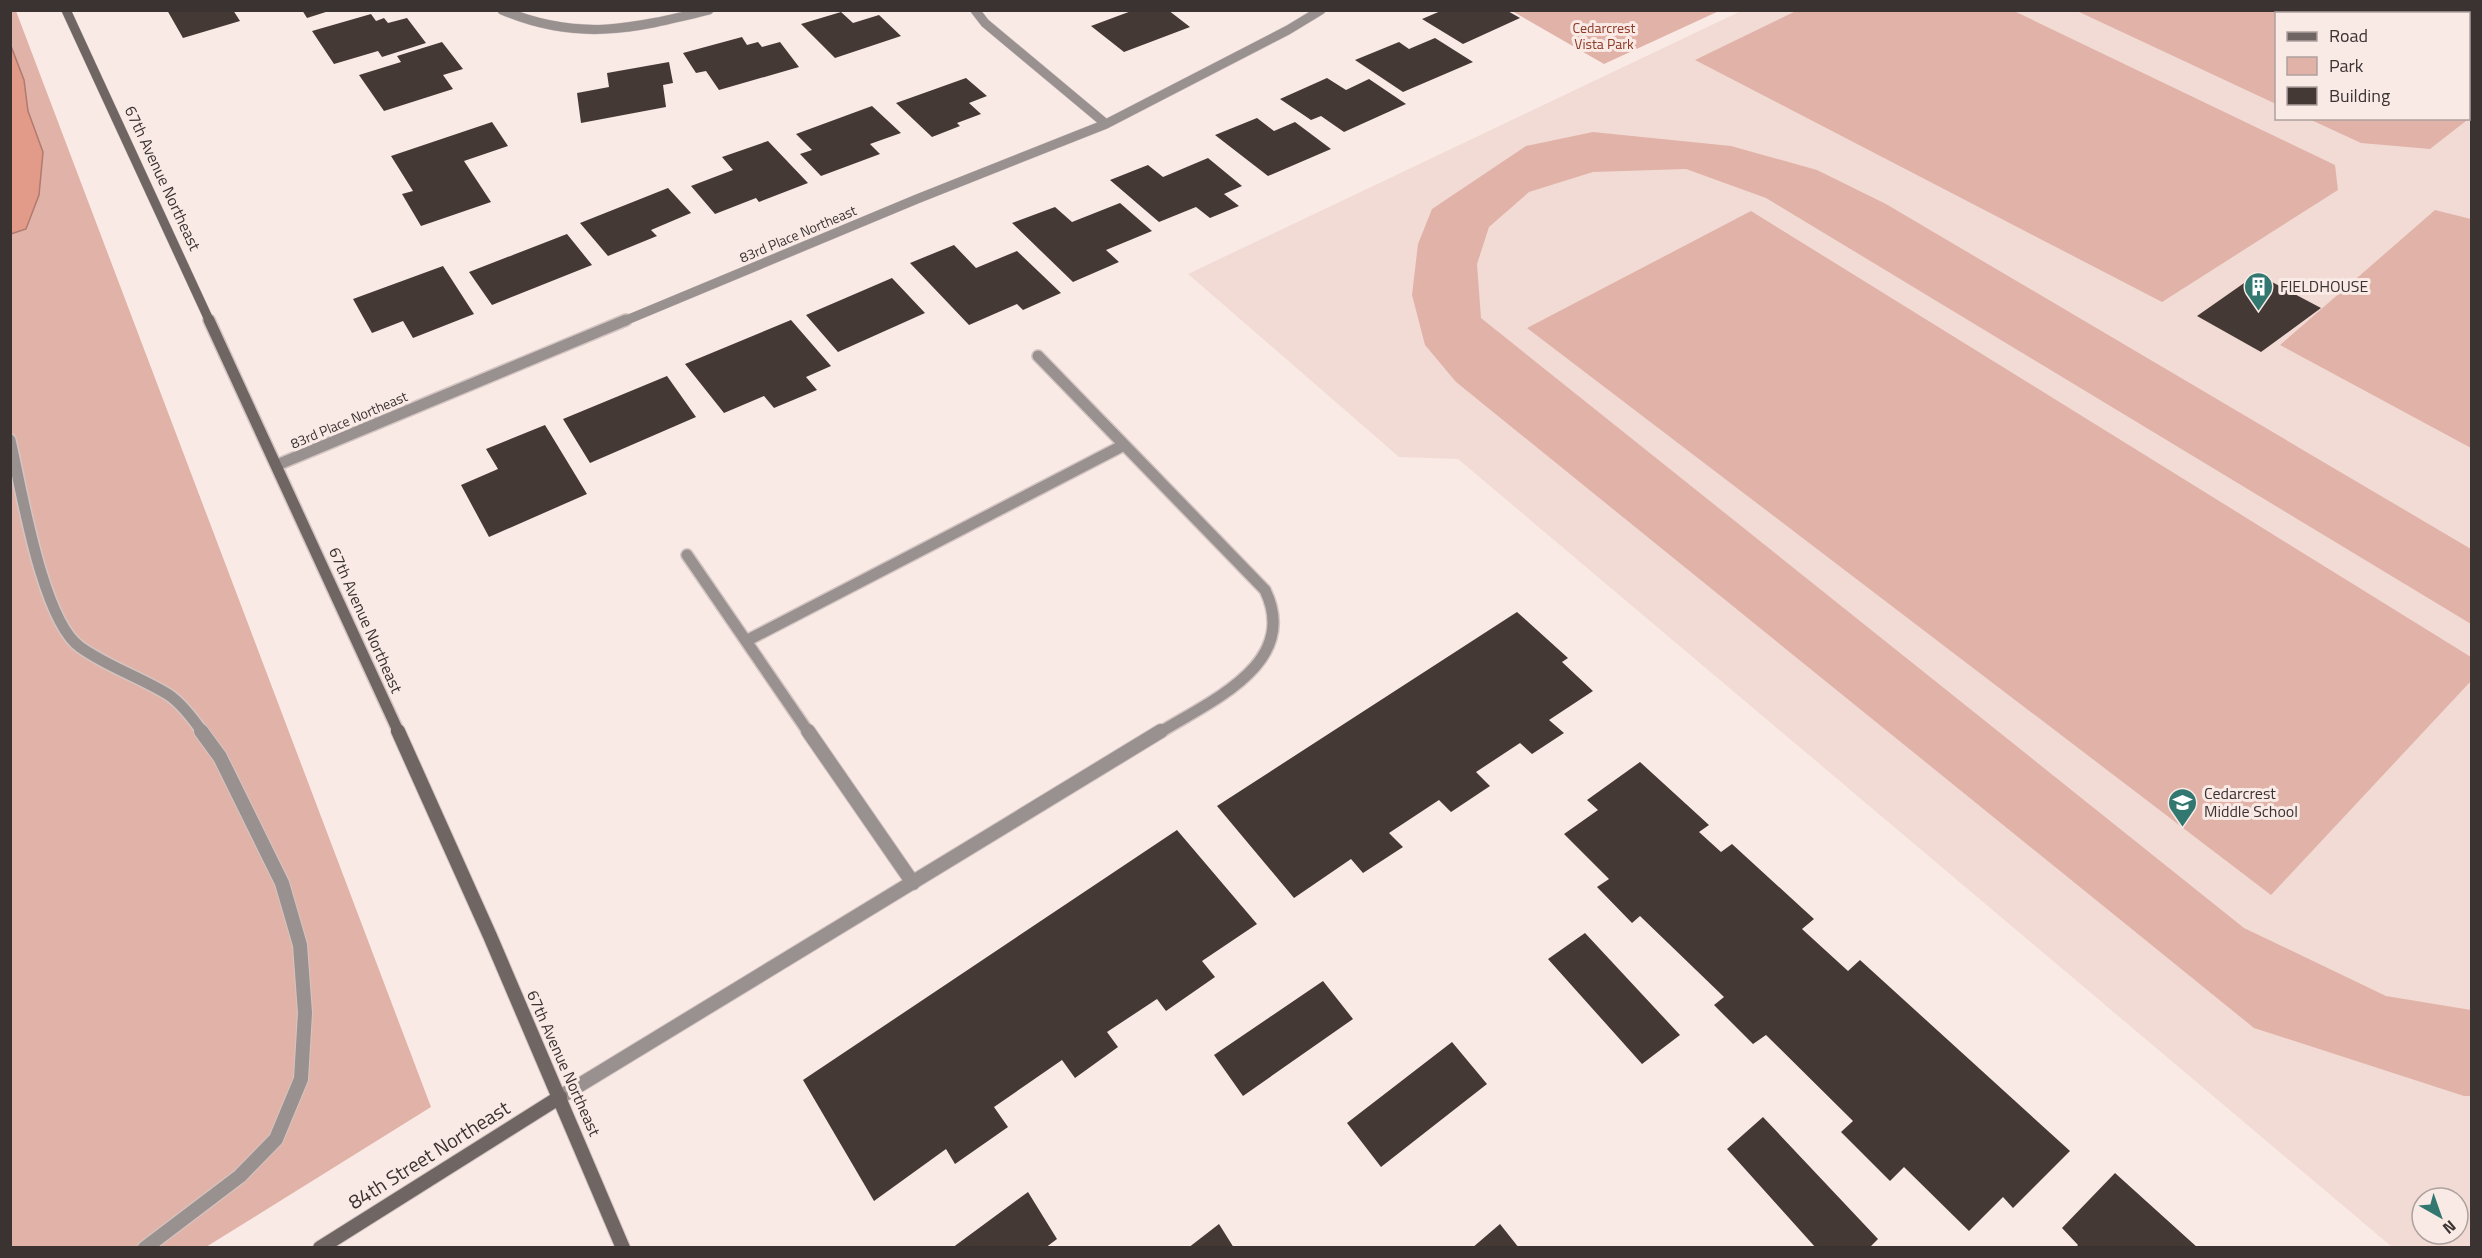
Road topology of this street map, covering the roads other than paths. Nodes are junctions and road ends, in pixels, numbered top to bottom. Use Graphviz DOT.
graph roads {
  1 [pos="66,10"];
  2 [pos="502,10"];
  3 [pos="709,10"];
  4 [pos="975,10"];
  5 [pos="1321,10"];
  6 [pos="1106,124"];
  7 [pos="1038,356"];
  8 [pos="10,440"];
  9 [pos="1124,445"];
  10 [pos="277,465"];
  11 [pos="687,555"];
  12 [pos="746,641"];
  13 [pos="912,883"];
  14 [pos="560,1097"];
  15 [pos="145,1248"];
  16 [pos="320,1248"];
  17 [pos="623,1248"];
  1 -- 10 [label="main road, 67th Avenue Northeast"];
  2 -- 3 [label="street"];
  4 -- 6 [label="street"];
  5 -- 6 [label="street, 83rd Place Northeast"];
  6 -- 10 [label="street, 83rd Place Northeast"];
  7 -- 9 [label="street"];
  8 -- 15 [label="street"];
  9 -- 12 [label="street"];
  9 -- 13 [label="street"];
  10 -- 14 [label="main road, 67th Avenue Northeast"];
  11 -- 12 [label="street"];
  12 -- 13 [label="street"];
  13 -- 14 [label="street"];
  14 -- 16 [label="main road, 84th Street Northeast"];
  14 -- 17 [label="main road, 67th Avenue Northeast"];
}
